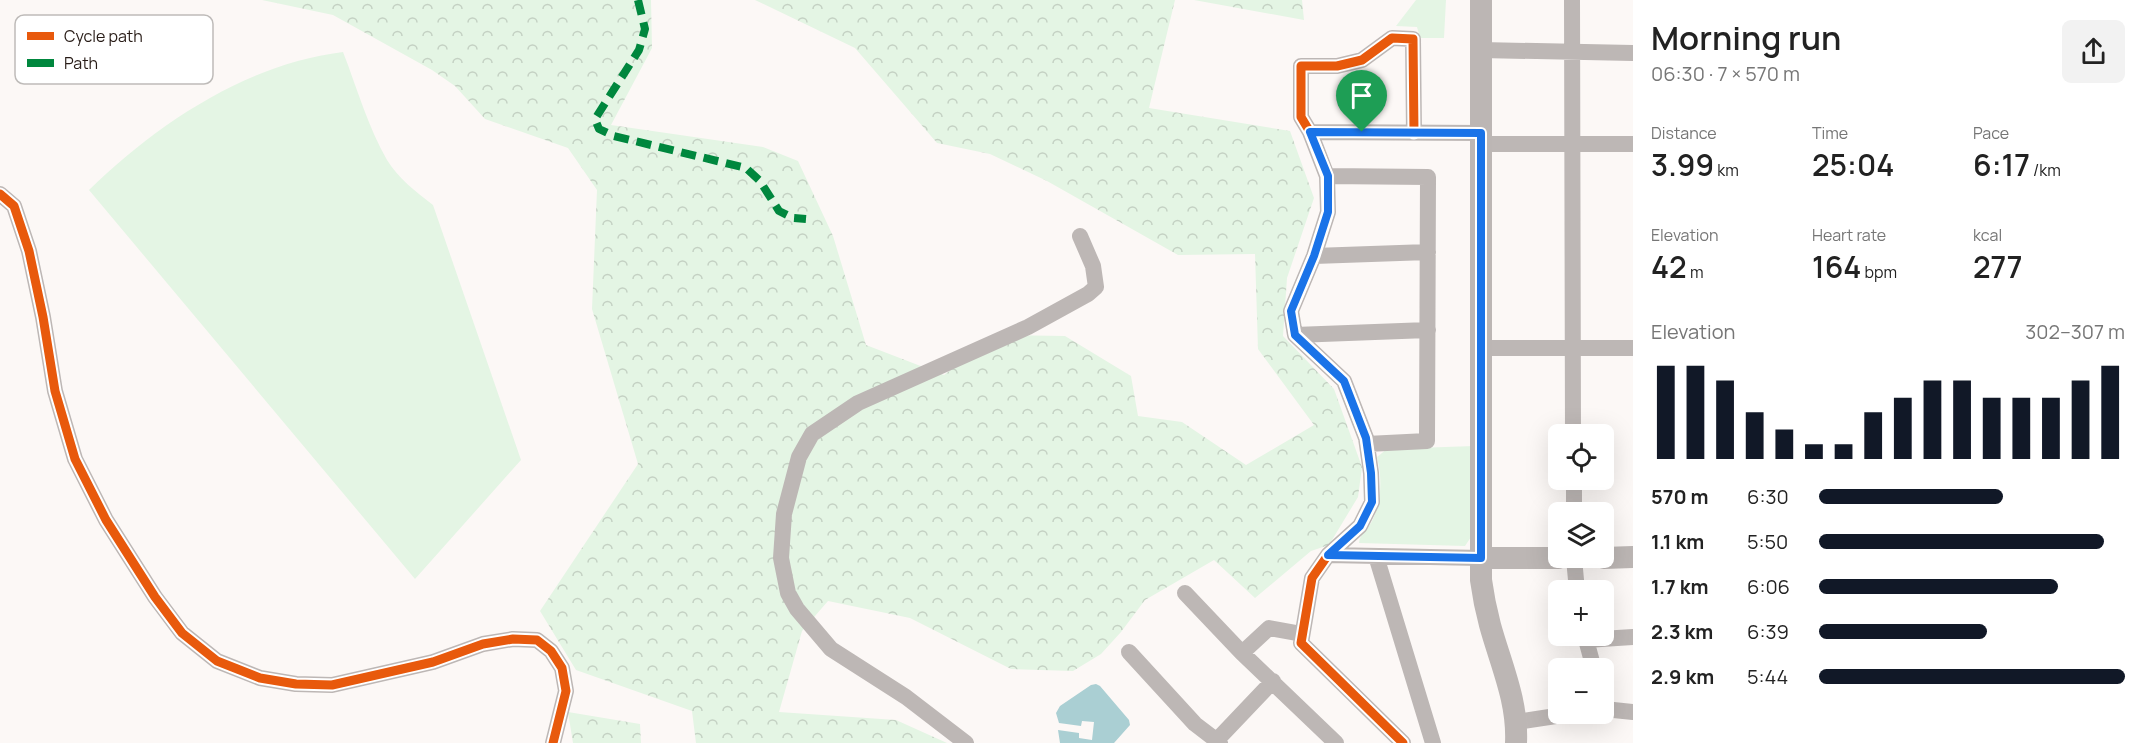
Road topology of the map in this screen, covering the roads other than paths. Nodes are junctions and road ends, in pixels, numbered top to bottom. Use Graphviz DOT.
graph roads {
  1 [pos="1481,0"];
  2 [pos="1572,0"];
  3 [pos="1481,50"];
  4 [pos="1572,52"];
  5 [pos="1633,53"];
  6 [pos="1310,132"];
  7 [pos="1414,133"];
  8 [pos="1481,139"];
  9 [pos="1573,144"];
  10 [pos="1633,144"];
  11 [pos="1328,176"];
  12 [pos="0,194"];
  13 [pos="1080,236"];
  14 [pos="1428,252"];
  15 [pos="1314,256"];
  16 [pos="1428,330"];
  17 [pos="1295,335"];
  18 [pos="1481,348"];
  19 [pos="1573,348"];
  20 [pos="1633,348"];
  21 [pos="1573,424"];
  22 [pos="1367,444"];
  23 [pos="1328,555"];
  24 [pos="1376,556"];
  25 [pos="1633,557"];
  26 [pos="1481,558"];
  27 [pos="1548,558"];
  28 [pos="1614,558"];
  29 [pos="1185,593"];
  30 [pos="1302,634"];
  31 [pos="1614,637"];
  32 [pos="1633,637"];
  33 [pos="1129,652"];
  34 [pos="1242,652"];
  35 [pos="1273,681"];
  36 [pos="1614,709"];
  37 [pos="1633,712"];
  38 [pos="1548,721"];
  39 [pos="1517,732"];
  40 [pos="1218,742"];
  41 [pos="554,743"];
  42 [pos="966,743"];
  43 [pos="1336,743"];
  44 [pos="1403,743"];
  45 [pos="1433,743"];
  1 -- 3 [label="street"];
  2 -- 4 [label="street"];
  3 -- 4 [label="street"];
  3 -- 8 [label="street"];
  4 -- 5 [label="street"];
  4 -- 9 [label="street"];
  6 -- 7 [label="street"];
  6 -- 7 [label="street"];
  6 -- 11 [label="street"];
  7 -- 8 [label="street"];
  8 -- 9 [label="street"];
  8 -- 18 [label="street"];
  9 -- 10 [label="street"];
  9 -- 19 [label="street"];
  11 -- 14 [label="street"];
  11 -- 15 [label="street"];
  12 -- 41 [label="street"];
  13 -- 42 [label="street"];
  14 -- 15 [label="street"];
  14 -- 16 [label="street"];
  15 -- 17 [label="street"];
  16 -- 17 [label="street"];
  16 -- 22 [label="street"];
  17 -- 22 [label="street"];
  18 -- 19 [label="street"];
  18 -- 26 [label="street"];
  19 -- 20 [label="street"];
  19 -- 21 [label="street"];
  22 -- 23 [label="street"];
  23 -- 24 [label="street"];
  23 -- 30 [label="street"];
  24 -- 26 [label="street"];
  24 -- 45 [label="street"];
  25 -- 28 [label="street"];
  26 -- 27 [label="street"];
  26 -- 39 [label="street"];
  29 -- 34 [label="street"];
  30 -- 34 [label="street"];
  30 -- 44 [label="street"];
  31 -- 32 [label="street"];
  33 -- 40 [label="street"];
  34 -- 35 [label="street"];
  35 -- 40 [label="street"];
  35 -- 43 [label="street"];
  36 -- 37 [label="street"];
  38 -- 39 [label="street"];
}
